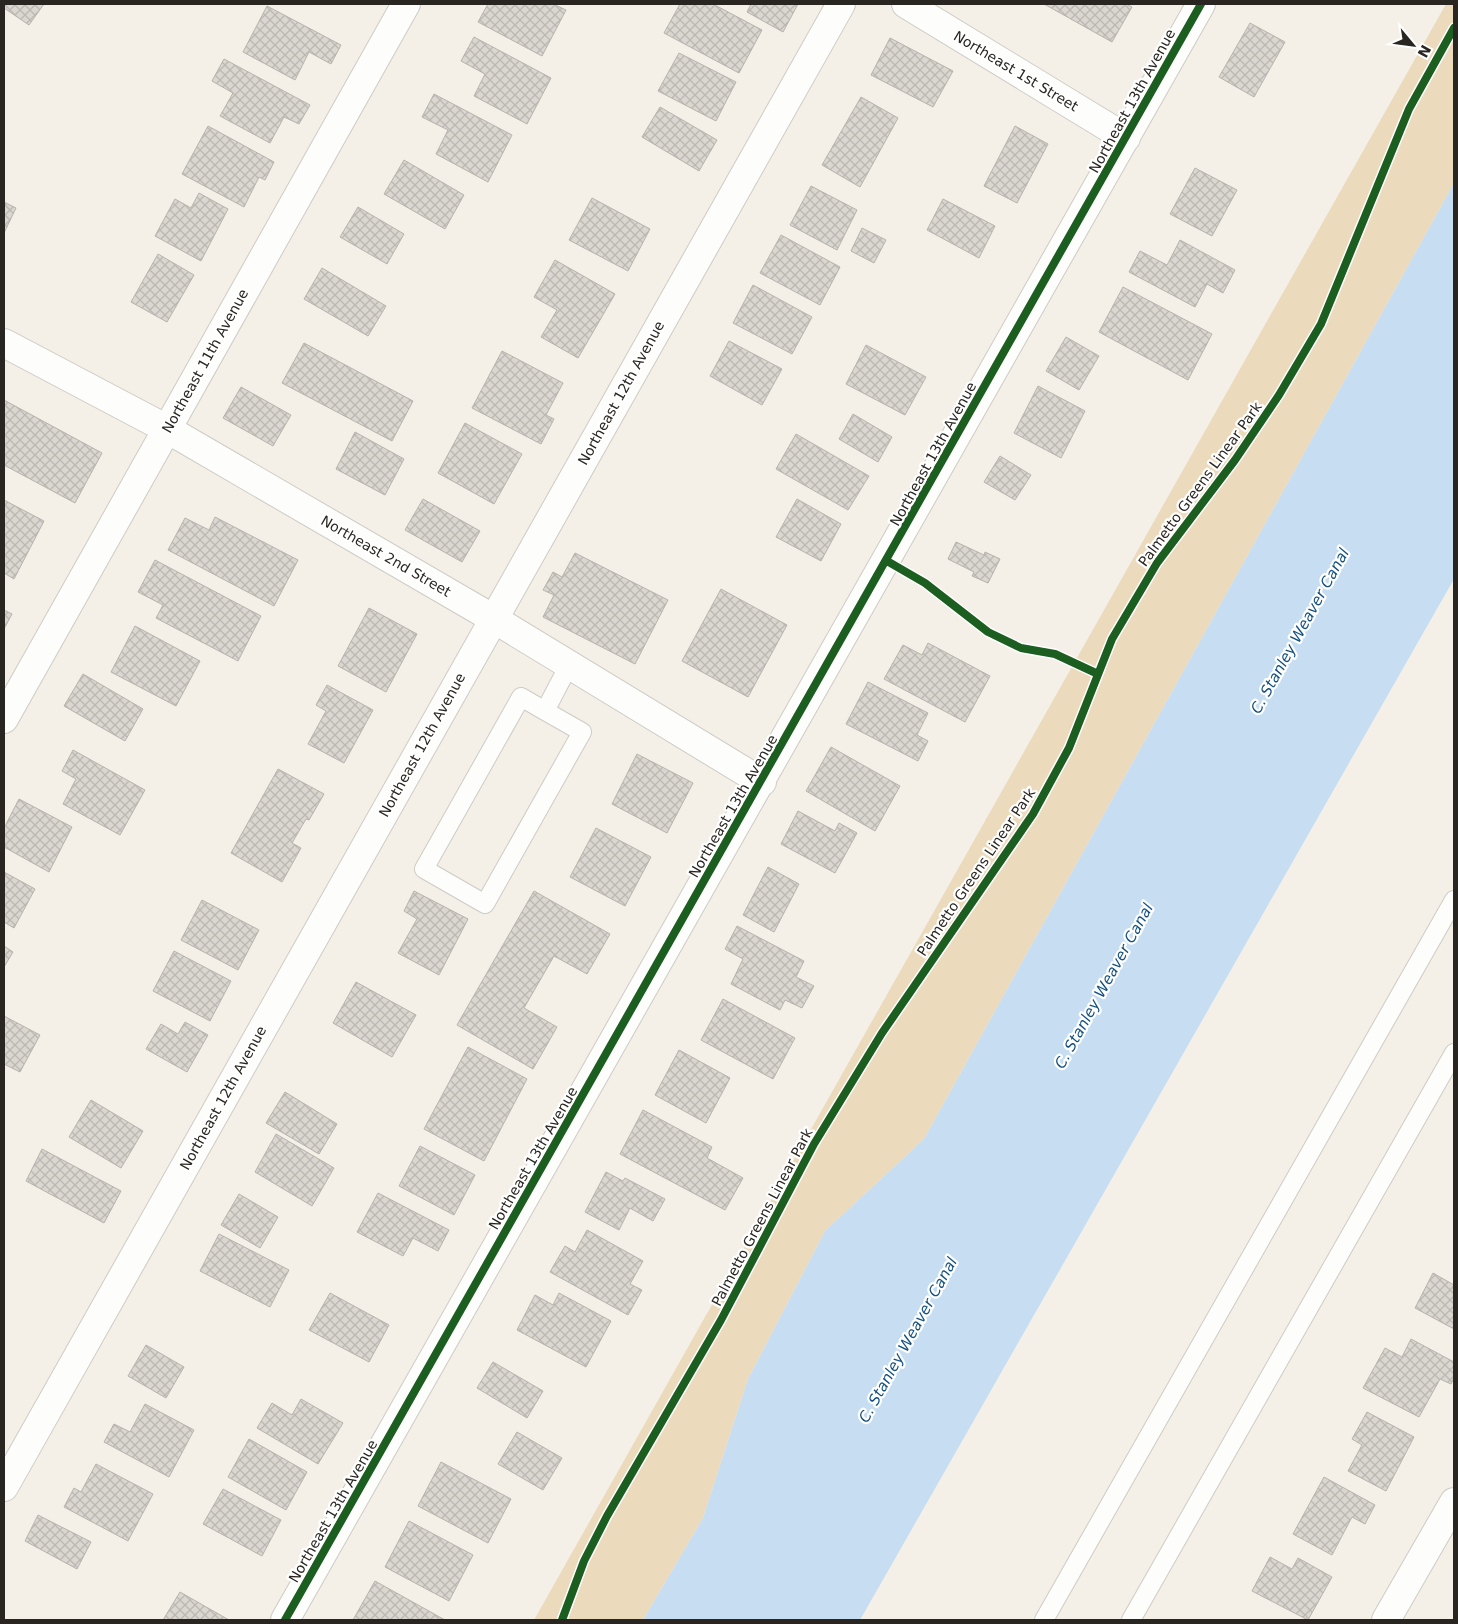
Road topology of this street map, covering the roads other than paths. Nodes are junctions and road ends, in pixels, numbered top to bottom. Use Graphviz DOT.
graph roads {
  1 [pos="406,4"];
  2 [pos="841,4"];
  3 [pos="906,4"];
  4 [pos="1201,4"];
  5 [pos="1126,138"];
  6 [pos="4,343"];
  7 [pos="167,429"];
  8 [pos="494,619"];
  9 [pos="569,665"];
  10 [pos="545,711"];
  11 [pos="4,719"];
  12 [pos="762,782"];
  13 [pos="1454,900"];
  14 [pos="1454,1053"];
  15 [pos="4,1487"];
  16 [pos="1454,1502"];
  17 [pos="285,1620"];
  18 [pos="1044,1620"];
  19 [pos="1131,1620"];
  20 [pos="1386,1620"];
  1 -- 7 [label="street, Northeast 11th Avenue"];
  2 -- 8 [label="street, Northeast 12th Avenue"];
  3 -- 5 [label="street, Northeast 1st Street"];
  4 -- 5 [label="street, Northeast 13th Avenue"];
  5 -- 12 [label="street, Northeast 13th Avenue"];
  6 -- 7 [label="street, Northeast 2nd Street"];
  7 -- 8 [label="street, Northeast 2nd Street"];
  7 -- 11 [label="street, Northeast 11th Avenue"];
  8 -- 9 [label="street, Northeast 2nd Street"];
  8 -- 15 [label="street, Northeast 12th Avenue"];
  9 -- 10 [label="lane"];
  9 -- 12 [label="street, Northeast 2nd Street"];
  10 -- 10 [label="lane"];
  12 -- 17 [label="street, Northeast 13th Avenue"];
  13 -- 18 [label="lane"];
  14 -- 19 [label="lane"];
  16 -- 20 [label="street"];
}
